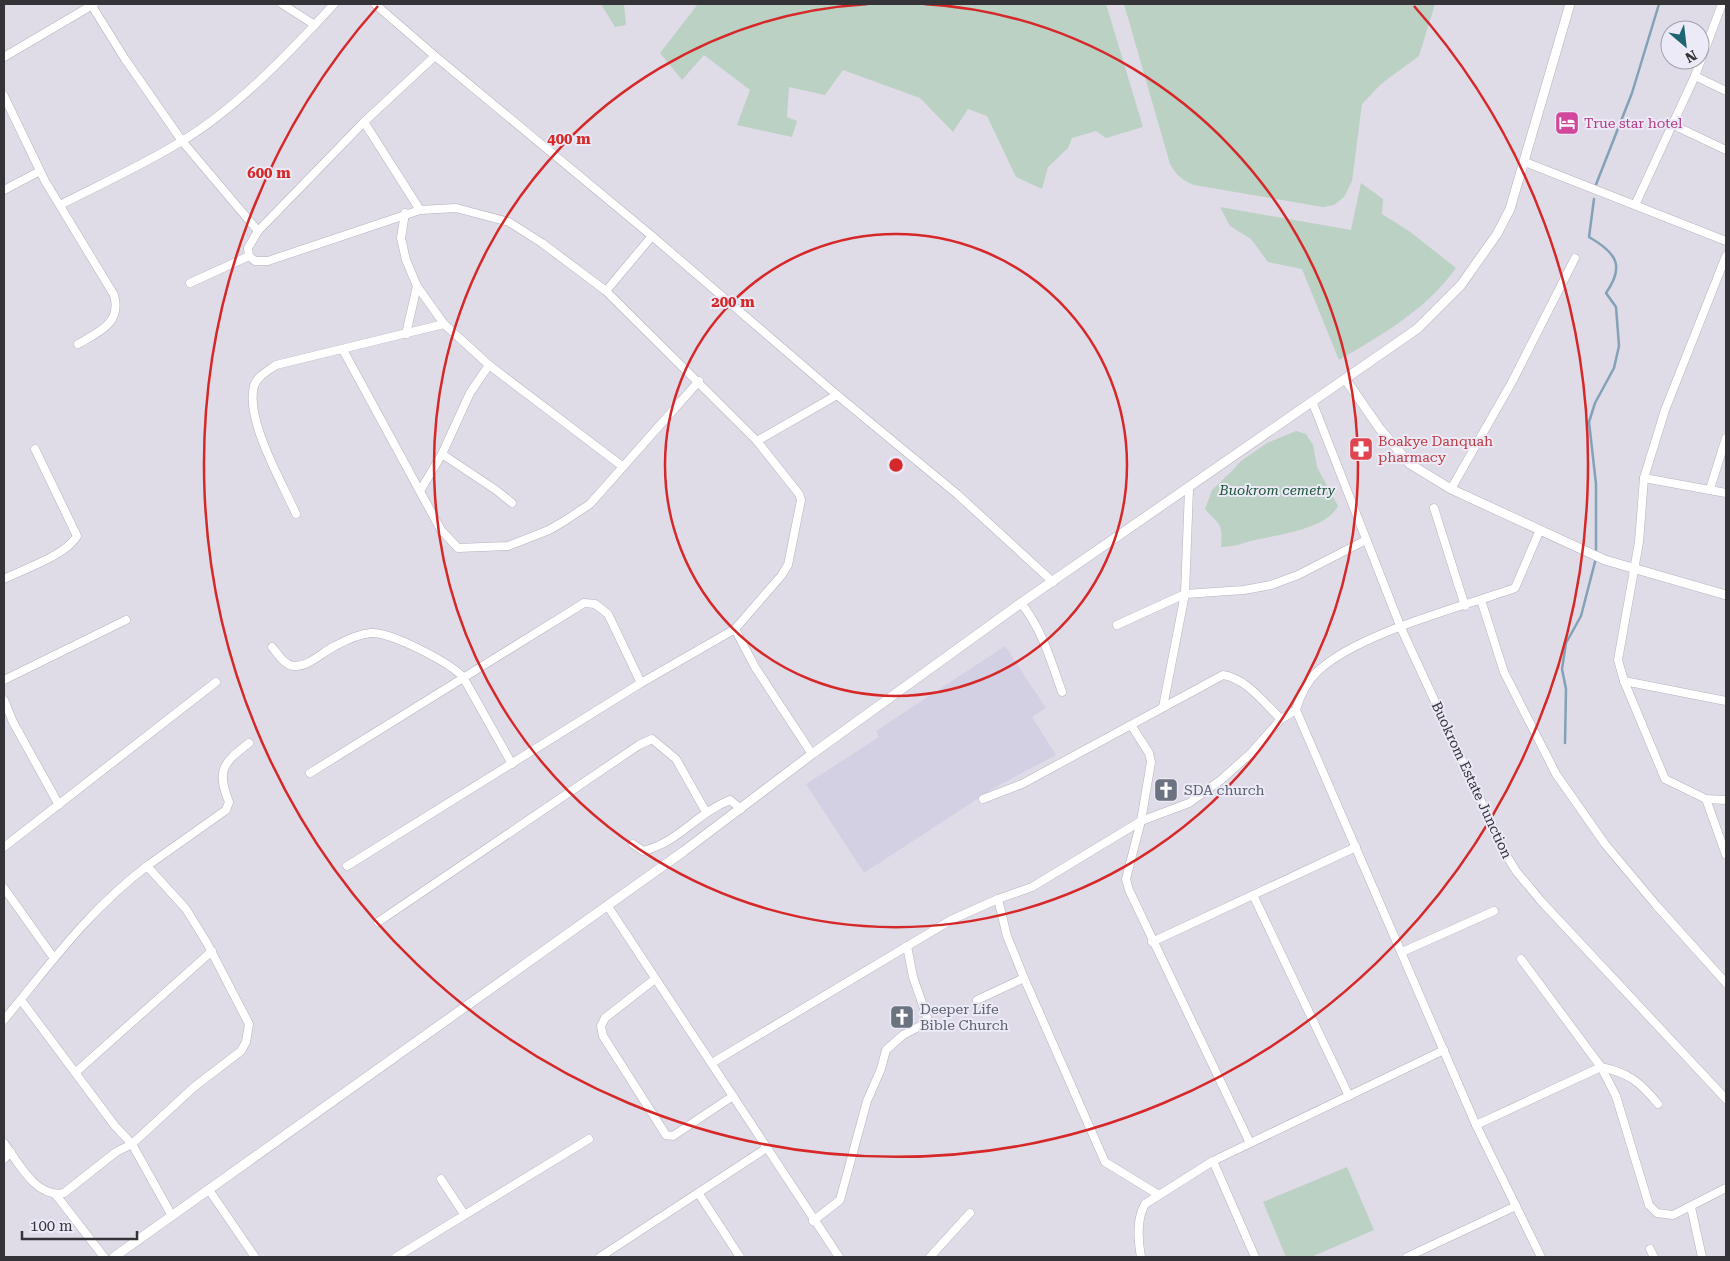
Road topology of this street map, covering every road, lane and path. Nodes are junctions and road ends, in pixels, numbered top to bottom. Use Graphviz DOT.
graph roads {
  1 [pos="282,4"];
  2 [pos="334,4"];
  3 [pos="375,4"];
  4 [pos="1570,4"];
  5 [pos="1722,4"];
  6 [pos="93,5"];
  7 [pos="315,25"];
  8 [pos="435,56"];
  9 [pos="4,57"];
  10 [pos="1694,76"];
  11 [pos="1726,91"];
  12 [pos="4,96"];
  13 [pos="364,122"];
  14 [pos="1671,124"];
  15 [pos="182,141"];
  16 [pos="1726,150"];
  17 [pos="1525,162"];
  18 [pos="40,171"];
  19 [pos="4,190"];
  20 [pos="60,205"];
  21 [pos="1635,205"];
  22 [pos="420,210"];
  23 [pos="405,213"];
  24 [pos="258,231"];
  25 [pos="652,236"];
  26 [pos="1726,241"];
  27 [pos="250,256"];
  28 [pos="1726,256"];
  29 [pos="1575,258"];
  30 [pos="190,283"];
  31 [pos="417,286"];
  32 [pos="606,291"];
  33 [pos="444,324"];
  34 [pos="406,334"];
  35 [pos="78,344"];
  36 [pos="343,350"];
  37 [pos="489,365"];
  38 [pos="1346,380"];
  39 [pos="699,381"];
  40 [pos="837,395"];
  41 [pos="1312,402"];
  42 [pos="1726,438"];
  43 [pos="757,441"];
  44 [pos="34,449"];
  45 [pos="442,454"];
  46 [pos="622,466"];
  47 [pos="1644,478"];
  48 [pos="1189,489"];
  49 [pos="1710,489"];
  50 [pos="1451,490"];
  51 [pos="420,491"];
  52 [pos="1726,493"];
  53 [pos="512,504"];
  54 [pos="1434,508"];
  55 [pos="296,514"];
  56 [pos="1539,532"];
  57 [pos="1366,540"];
  58 [pos="1635,569"];
  59 [pos="4,579"];
  60 [pos="1053,582"];
  61 [pos="1186,594"];
  62 [pos="1726,595"];
  63 [pos="1481,600"];
  64 [pos="1021,604"];
  65 [pos="1465,606"];
  66 [pos="126,620"];
  67 [pos="1117,625"];
  68 [pos="1401,628"];
  69 [pos="735,629"];
  70 [pos="272,647"];
  71 [pos="463,677"];
  72 [pos="4,680"];
  73 [pos="1624,681"];
  74 [pos="216,682"];
  75 [pos="641,683"];
  76 [pos="1062,692"];
  77 [pos="4,700"];
  78 [pos="1726,702"];
  79 [pos="1162,708"];
  80 [pos="1296,710"];
  81 [pos="1281,719"];
  82 [pos="1131,725"];
  83 [pos="249,743"];
  84 [pos="812,754"];
  85 [pos="512,764"];
  86 [pos="310,773"];
  87 [pos="982,799"];
  88 [pos="1706,799"];
  89 [pos="1726,800"];
  90 [pos="59,805"];
  91 [pos="741,809"];
  92 [pos="706,812"];
  93 [pos="1141,821"];
  94 [pos="673,839"];
  95 [pos="634,844"];
  96 [pos="4,847"];
  97 [pos="1356,847"];
  98 [pos="684,852"];
  99 [pos="1726,855"];
  100 [pos="147,866"];
  101 [pos="347,866"];
  102 [pos="5,892"];
  103 [pos="1253,895"];
  104 [pos="998,899"];
  105 [pos="607,905"];
  106 [pos="1494,911"];
  107 [pos="378,922"];
  108 [pos="1152,942"];
  109 [pos="907,946"];
  110 [pos="212,951"];
  111 [pos="1402,952"];
  112 [pos="53,957"];
  113 [pos="1521,959"];
  114 [pos="1024,978"];
  115 [pos="655,979"];
  116 [pos="1726,983"];
  117 [pos="21,1000"];
  118 [pos="977,1000"];
  119 [pos="4,1020"];
  120 [pos="1444,1050"];
  121 [pos="712,1063"];
  122 [pos="1601,1068"];
  123 [pos="76,1072"];
  124 [pos="733,1096"];
  125 [pos="1349,1096"];
  126 [pos="1726,1099"];
  127 [pos="1658,1104"];
  128 [pos="1476,1125"];
  129 [pos="589,1139"];
  130 [pos="4,1143"];
  131 [pos="1250,1143"];
  132 [pos="132,1144"];
  133 [pos="765,1149"];
  134 [pos="11,1152"];
  135 [pos="4,1160"];
  136 [pos="1213,1161"];
  137 [pos="441,1179"];
  138 [pos="1726,1188"];
  139 [pos="209,1190"];
  140 [pos="699,1194"];
  141 [pos="56,1195"];
  142 [pos="1159,1196"];
  143 [pos="1516,1206"];
  144 [pos="1691,1207"];
  145 [pos="970,1213"];
  146 [pos="464,1214"];
  147 [pos="172,1216"];
  148 [pos="813,1220"];
  149 [pos="1650,1249"];
  150 [pos="104,1257"];
  151 [pos="114,1257"];
  152 [pos="255,1257"];
  153 [pos="396,1257"];
  154 [pos="600,1257"];
  155 [pos="740,1257"];
  156 [pos="838,1257"];
  157 [pos="930,1257"];
  158 [pos="1141,1257"];
  159 [pos="1255,1257"];
  160 [pos="1407,1257"];
  161 [pos="1541,1257"];
  162 [pos="1654,1257"];
  163 [pos="1702,1257"];
  1 -- 7 [label="street"];
  2 -- 7 [label="street"];
  3 -- 8 [label="street"];
  4 -- 17 [label="street"];
  5 -- 10 [label="street"];
  6 -- 9 [label="street"];
  6 -- 15 [label="street"];
  7 -- 15 [label="street"];
  8 -- 13 [label="street"];
  8 -- 25 [label="street"];
  10 -- 11 [label="street"];
  10 -- 14 [label="street"];
  12 -- 18 [label="street"];
  13 -- 22 [label="street"];
  13 -- 24 [label="street"];
  14 -- 16 [label="street"];
  14 -- 21 [label="street"];
  15 -- 20 [label="street"];
  15 -- 24 [label="street"];
  17 -- 21 [label="street"];
  17 -- 38 [label="street"];
  18 -- 19 [label="street"];
  18 -- 20 [label="street"];
  20 -- 35 [label="street"];
  21 -- 26 [label="street"];
  22 -- 23 [label="street"];
  22 -- 32 [label="street"];
  23 -- 27 [label="street"];
  23 -- 31 [label="street"];
  24 -- 27 [label="street"];
  25 -- 32 [label="street"];
  25 -- 40 [label="street"];
  27 -- 30 [label="street"];
  28 -- 47 [label="street"];
  29 -- 50 [label="street"];
  31 -- 33 [label="street"];
  31 -- 34 [label="street"];
  32 -- 39 [label="street"];
  33 -- 34 [label="street"];
  33 -- 37 [label="street"];
  34 -- 36 [label="street"];
  36 -- 51 [label="street"];
  36 -- 55 [label="street"];
  37 -- 45 [label="street"];
  37 -- 46 [label="street"];
  38 -- 41 [label="street"];
  38 -- 50 [label="street"];
  39 -- 43 [label="street"];
  39 -- 46 [label="street"];
  40 -- 43 [label="street"];
  40 -- 60 [label="street"];
  41 -- 48 [label="street"];
  41 -- 57 [label="street, Buokrom Estate Junction"];
  42 -- 49 [label="street"];
  43 -- 69 [label="street"];
  44 -- 59 [label="street"];
  45 -- 51 [label="street"];
  45 -- 53 [label="street"];
  46 -- 51 [label="street"];
  47 -- 49 [label="street"];
  47 -- 58 [label="street"];
  48 -- 60 [label="street"];
  48 -- 61 [label="street"];
  49 -- 52 [label="street"];
  50 -- 56 [label="street"];
  54 -- 65 [label="street"];
  56 -- 58 [label="street"];
  56 -- 63 [label="street"];
  57 -- 61 [label="street"];
  57 -- 68 [label="street, Buokrom Estate Junction"];
  58 -- 62 [label="street"];
  58 -- 73 [label="street"];
  60 -- 64 [label="street"];
  61 -- 67 [label="street"];
  61 -- 79 [label="street"];
  63 -- 65 [label="street"];
  63 -- 116 [label="street"];
  64 -- 76 [label="street"];
  64 -- 84 [label="street"];
  65 -- 68 [label="street"];
  66 -- 72 [label="street"];
  68 -- 80 [label="street"];
  68 -- 126 [label="street, Buokrom Estate Junction"];
  69 -- 75 [label="street"];
  69 -- 84 [label="street"];
  70 -- 71 [label="street"];
  71 -- 75 [label="street"];
  71 -- 85 [label="street"];
  71 -- 86 [label="street"];
  73 -- 78 [label="street"];
  73 -- 88 [label="street"];
  74 -- 90 [label="street"];
  75 -- 85 [label="street"];
  77 -- 90 [label="street"];
  79 -- 81 [label="street"];
  79 -- 82 [label="street"];
  80 -- 81 [label="street"];
  80 -- 97 [label="street"];
  81 -- 93 [label="street"];
  82 -- 87 [label="street"];
  82 -- 93 [label="street"];
  83 -- 100 [label="street"];
  84 -- 91 [label="street"];
  85 -- 101 [label="street"];
  88 -- 89 [label="street"];
  88 -- 99 [label="street"];
  90 -- 96 [label="street"];
  91 -- 92 [label="street"];
  91 -- 98 [label="street"];
  92 -- 94 [label="street"];
  92 -- 107 [label="street"];
  93 -- 104 [label="street"];
  93 -- 108 [label="street"];
  94 -- 95 [label="street"];
  94 -- 98 [label="street"];
  97 -- 103 [label="street"];
  97 -- 111 [label="street"];
  98 -- 105 [label="street"];
  100 -- 110 [label="street"];
  100 -- 112 [label="street"];
  102 -- 112 [label="street"];
  103 -- 108 [label="street"];
  103 -- 125 [label="street"];
  104 -- 109 [label="street"];
  104 -- 114 [label="street"];
  105 -- 115 [label="street"];
  105 -- 139 [label="street"];
  106 -- 111 [label="street"];
  108 -- 131 [label="street"];
  109 -- 121 [label="street"];
  109 -- 148 [label="street"];
  110 -- 123 [label="street"];
  110 -- 132 [label="street"];
  111 -- 120 [label="street"];
  112 -- 117 [label="street"];
  113 -- 122 [label="street"];
  114 -- 118 [label="street"];
  114 -- 142 [label="street"];
  115 -- 121 [label="street"];
  115 -- 124 [label="street"];
  117 -- 119 [label="street"];
  117 -- 123 [label="street"];
  120 -- 125 [label="street"];
  120 -- 128 [label="street"];
  121 -- 124 [label="street"];
  122 -- 127 [label="street"];
  122 -- 128 [label="street"];
  122 -- 144 [label="street"];
  123 -- 132 [label="street"];
  124 -- 133 [label="street"];
  125 -- 131 [label="street"];
  128 -- 143 [label="street"];
  129 -- 146 [label="street"];
  130 -- 134 [label="street"];
  131 -- 136 [label="street"];
  132 -- 141 [label="street"];
  132 -- 147 [label="street"];
  133 -- 140 [label="street"];
  133 -- 148 [label="street"];
  134 -- 135 [label="street"];
  134 -- 141 [label="street"];
  136 -- 142 [label="street"];
  136 -- 159 [label="street"];
  137 -- 146 [label="street"];
  138 -- 144 [label="street"];
  139 -- 147 [label="street"];
  139 -- 152 [label="street"];
  140 -- 154 [label="street"];
  140 -- 155 [label="street"];
  141 -- 150 [label="street"];
  142 -- 158 [label="street"];
  143 -- 160 [label="street"];
  143 -- 161 [label="street"];
  144 -- 163 [label="street"];
  145 -- 157 [label="street"];
  146 -- 153 [label="street"];
  147 -- 151 [label="street"];
  148 -- 156 [label="street"];
  149 -- 162 [label="street"];
}
